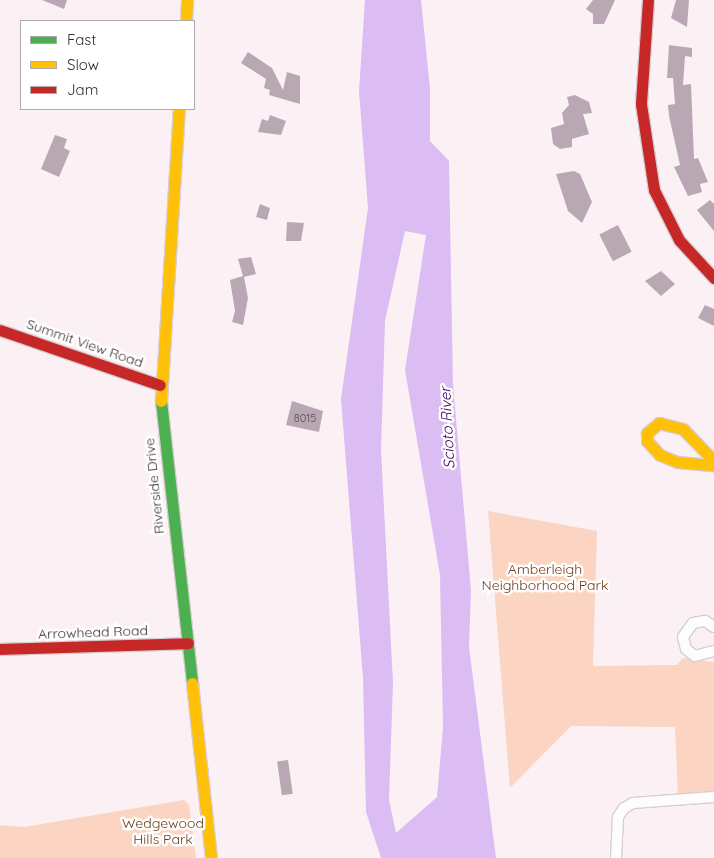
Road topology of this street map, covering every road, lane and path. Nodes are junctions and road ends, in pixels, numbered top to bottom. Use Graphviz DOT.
graph roads {
  1 [pos="187,0"];
  2 [pos="648,0"];
  3 [pos="186,20"];
  4 [pos="179,110"];
  5 [pos="714,278"];
  6 [pos="0,330"];
  7 [pos="160,385"];
  8 [pos="714,463"];
  9 [pos="714,627"];
  10 [pos="188,643"];
  11 [pos="0,649"];
  12 [pos="714,651"];
  13 [pos="714,798"];
  14 [pos="211,858"];
  15 [pos="616,858"];
  1 -- 3 [label="street"];
  2 -- 5 [label="street"];
  4 -- 7 [label="street, Riverside Drive"];
  6 -- 7 [label="street, Summit View Road"];
  7 -- 10 [label="street, Riverside Drive"];
  8 -- 8 [label="street"];
  9 -- 12 [label="street"];
  10 -- 11 [label="street, Arrowhead Road"];
  10 -- 14 [label="street, Riverside Drive"];
  13 -- 15 [label="street"];
}
